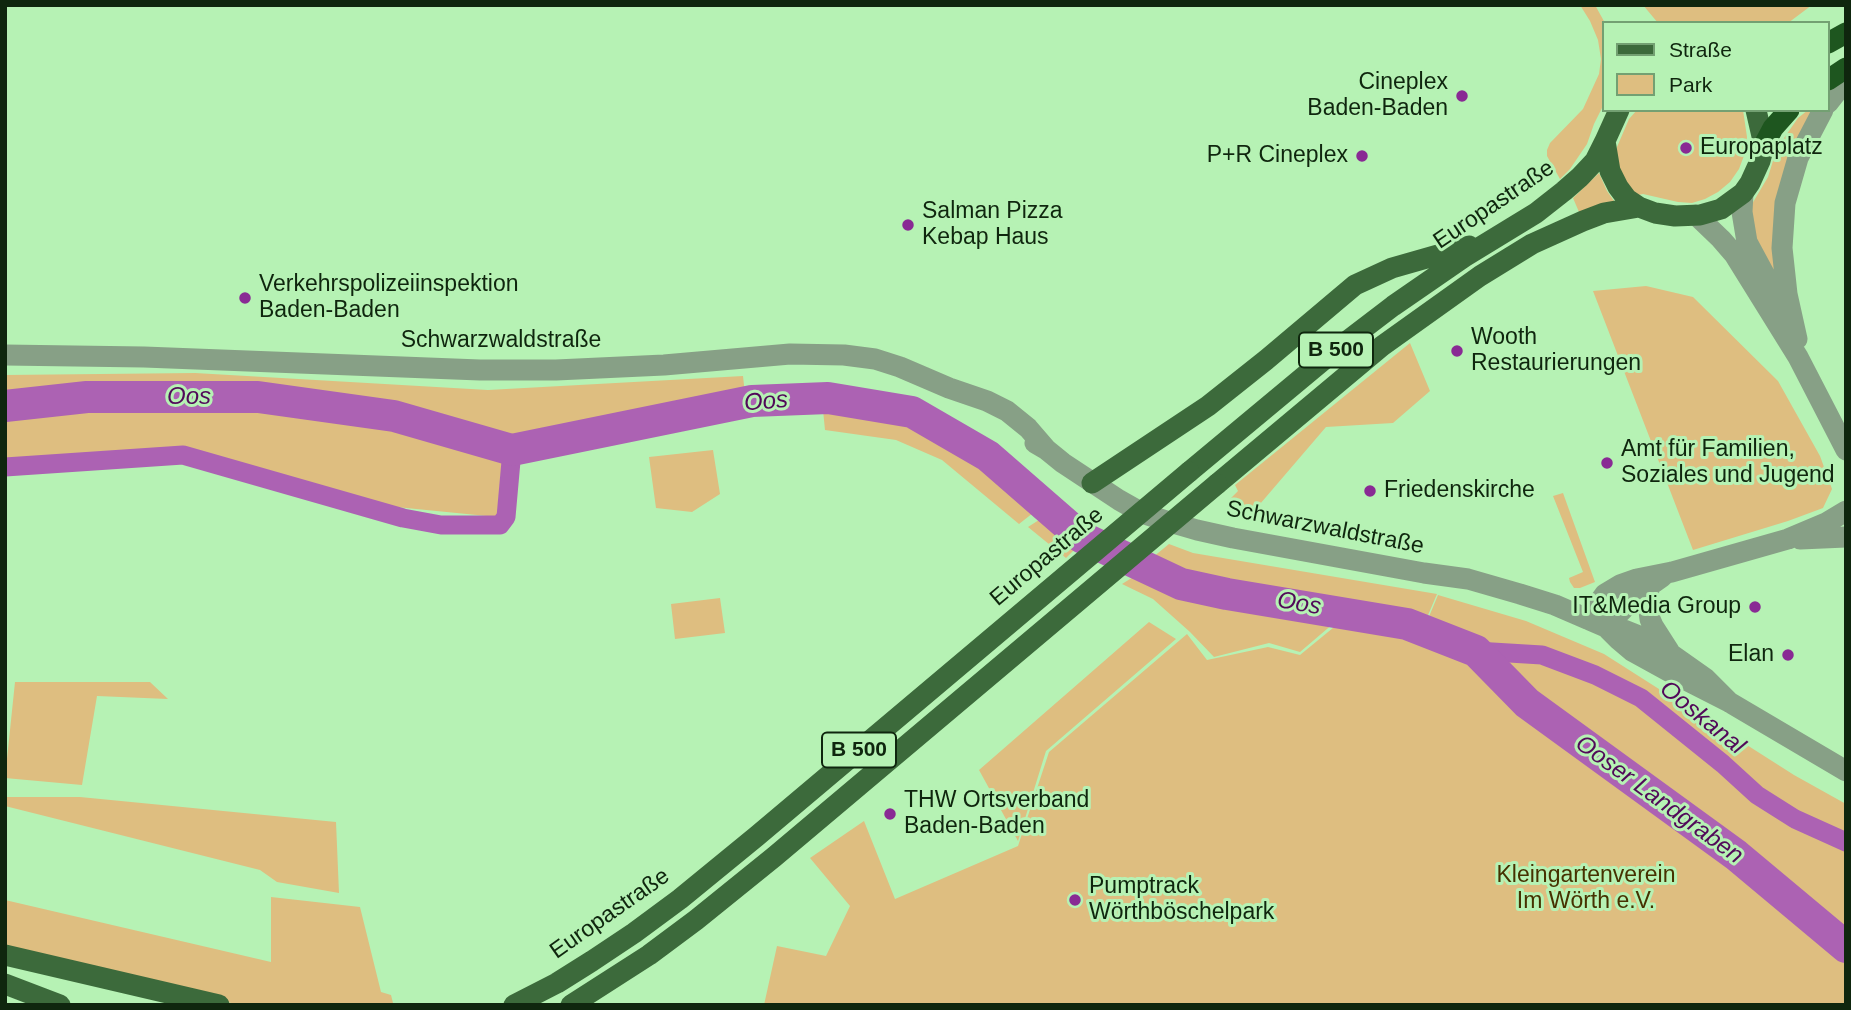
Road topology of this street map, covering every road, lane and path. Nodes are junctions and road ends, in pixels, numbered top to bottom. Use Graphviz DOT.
graph roads {
  1 [pos="1846,33"];
  2 [pos="1830,42"];
  3 [pos="1846,68"];
  4 [pos="1830,79"];
  5 [pos="1846,80"];
  6 [pos="1830,100"];
  7 [pos="1618,112"];
  8 [pos="1756,112"];
  9 [pos="1787,112"];
  10 [pos="1822,112"];
  11 [pos="1605,141"];
  12 [pos="1764,145"];
  13 [pos="1742,192"];
  14 [pos="1639,207"];
  15 [pos="1696,215"];
  16 [pos="1492,240"];
  17 [pos="1797,339"];
  18 [pos="5,355"];
  19 [pos="1846,430"];
  20 [pos="1846,450"];
  21 [pos="1092,483"];
  22 [pos="1846,511"];
  23 [pos="1846,537"];
  24 [pos="1788,539"];
  25 [pos="1672,572"];
  26 [pos="1649,585"];
  27 [pos="1597,623"];
  28 [pos="1671,654"];
  29 [pos="1729,702"];
  30 [pos="1846,771"];
  31 [pos="5,955"];
  32 [pos="5,984"];
  33 [pos="60,1005"];
  34 [pos="219,1005"];
  35 [pos="514,1005"];
  36 [pos="571,1005"];
  1 -- 2 [label="highway"];
  3 -- 4 [label="highway"];
  5 -- 6 [label="street"];
  7 -- 11 [label="main road, B 500"];
  8 -- 12 [label="main road"];
  9 -- 12 [label="highway, B 500"];
  10 -- 17 [label="street"];
  11 -- 14 [label="main road"];
  11 -- 16 [label="main road, Europastraße / B 500"];
  12 -- 13 [label="main road, B 500"];
  13 -- 15 [label="main road, B 500"];
  13 -- 17 [label="street"];
  14 -- 15 [label="main road, B 500"];
  14 -- 36 [label="main road, B 500, bridge"];
  15 -- 20 [label="street"];
  16 -- 21 [label="main road"];
  16 -- 35 [label="main road, Europastraße / B 500, bridge"];
  17 -- 19 [label="street"];
  18 -- 21 [label="street, Schwarzwaldstraße"];
  21 -- 27 [label="street, Schwarzwaldstraße"];
  22 -- 24 [label="street"];
  23 -- 24 [label="street"];
  24 -- 25 [label="street"];
  25 -- 26 [label="street"];
  25 -- 27 [label="street"];
  26 -- 27 [label="street"];
  26 -- 28 [label="street"];
  27 -- 28 [label="street, Schwarzwaldstraße"];
  27 -- 29 [label="street, Schwarzwaldstraße"];
  28 -- 29 [label="street, Schwarzwaldstraße"];
  29 -- 30 [label="street, Schwarzwaldstraße"];
  31 -- 34 [label="main road"];
  32 -- 33 [label="main road"];
}
